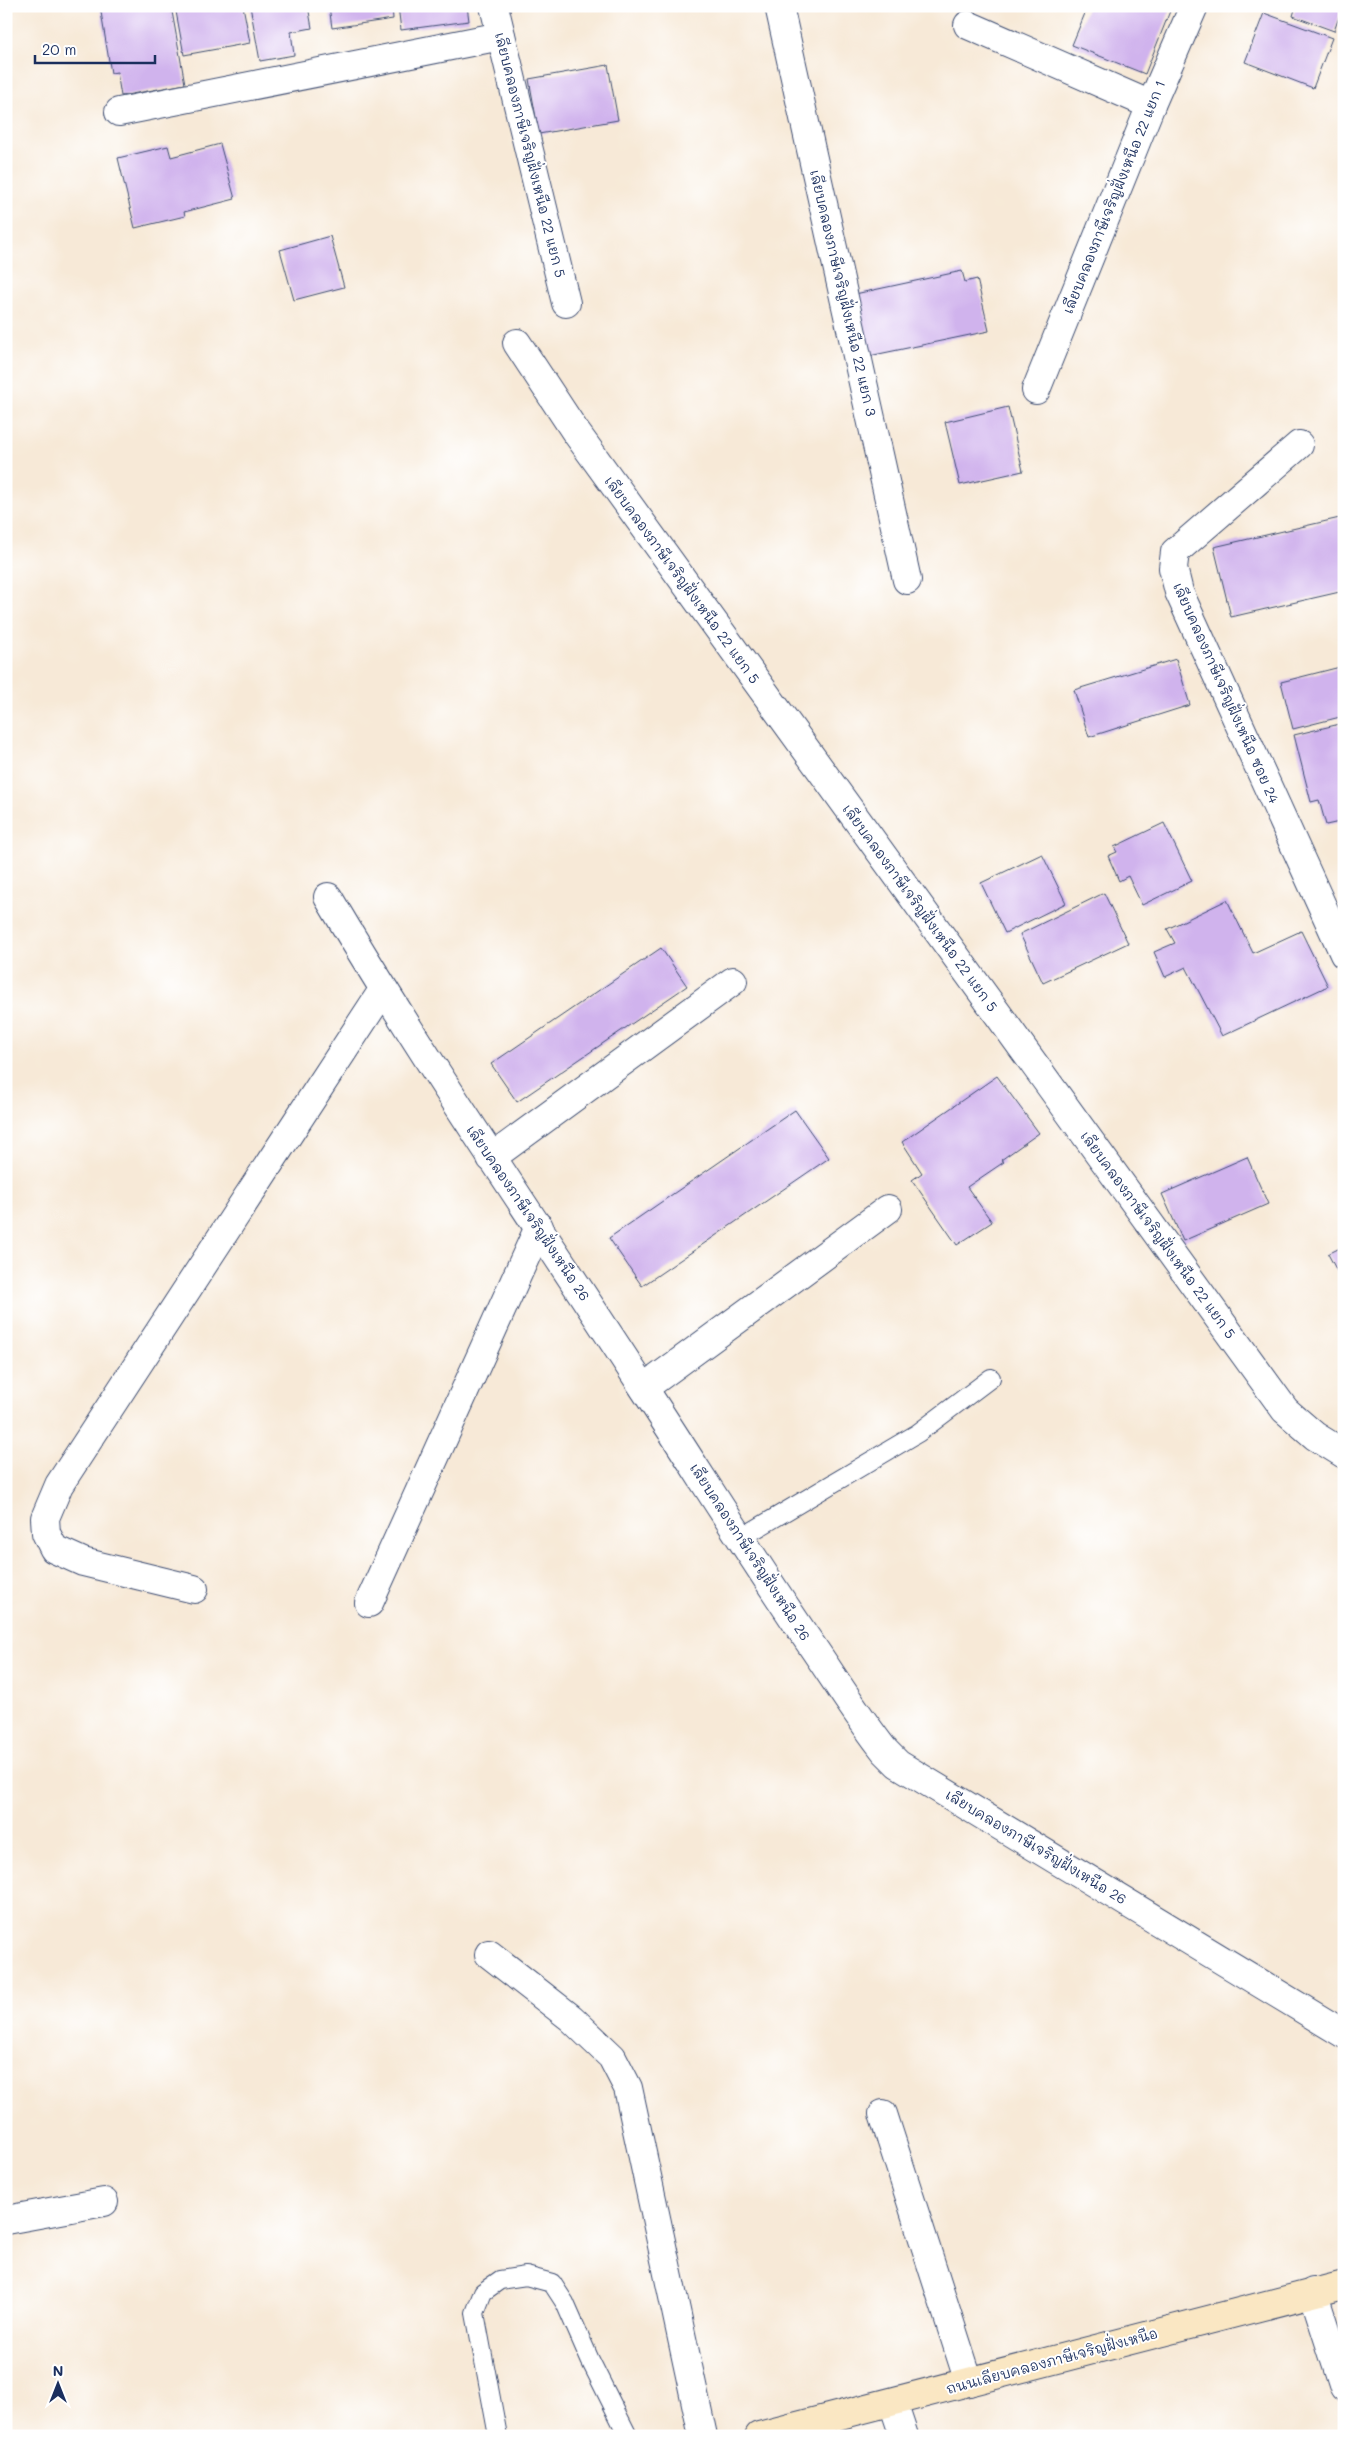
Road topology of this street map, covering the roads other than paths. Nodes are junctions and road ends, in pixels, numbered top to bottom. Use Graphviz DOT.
graph roads {
  1 [pos="494,6"];
  2 [pos="779,6"];
  3 [pos="1194,6"];
  4 [pos="968,25"];
  5 [pos="501,36"];
  6 [pos="1151,105"];
  7 [pos="119,112"];
  8 [pos="566,303"];
  9 [pos="517,343"];
  10 [pos="1036,390"];
  11 [pos="1299,446"];
  12 [pos="907,580"];
  13 [pos="328,896"];
  14 [pos="1344,954"];
  15 [pos="733,981"];
  16 [pos="383,990"];
  17 [pos="491,1158"];
  18 [pos="888,1209"];
  19 [pos="539,1227"];
  20 [pos="991,1378"];
  21 [pos="644,1388"];
  22 [pos="1344,1454"];
  23 [pos="739,1540"];
  24 [pos="194,1590"];
  25 [pos="369,1603"];
  26 [pos="489,1954"];
  27 [pos="1344,2034"];
  28 [pos="883,2114"];
  29 [pos="104,2202"];
  30 [pos="6,2220"];
  31 [pos="1344,2285"];
  32 [pos="1313,2292"];
  33 [pos="969,2382"];
  34 [pos="1344,2388"];
  35 [pos="893,2403"];
  36 [pos="498,2436"];
  37 [pos="628,2436"];
  38 [pos="703,2436"];
  39 [pos="759,2436"];
  40 [pos="904,2436"];
  1 -- 5 [label="street, เลียบคลองภาษีเจริญฝั่งเหนือ 22 แยก 5"];
  2 -- 12 [label="street, เลียบคลองภาษีเจริญฝั่งเหนือ 22 แยก 3"];
  3 -- 6 [label="street, เลียบคลองภาษีเจริญฝั่งเหนือ 22 แยก 1"];
  4 -- 6 [label="street"];
  5 -- 7 [label="street"];
  5 -- 8 [label="street, เลียบคลองภาษีเจริญฝั่งเหนือ 22 แยก 5"];
  6 -- 10 [label="street, เลียบคลองภาษีเจริญฝั่งเหนือ 22 แยก 1"];
  9 -- 22 [label="street, เลียบคลองภาษีเจริญฝั่งเหนือ 22 แยก 5"];
  11 -- 14 [label="street, เลียบคลองภาษีเจริญฝั่งเหนือ ซอย 24"];
  13 -- 16 [label="street, เลียบคลองภาษีเจริญฝั่งเหนือ 26"];
  15 -- 17 [label="street"];
  16 -- 17 [label="street, เลียบคลองภาษีเจริญฝั่งเหนือ 26"];
  16 -- 24 [label="street"];
  17 -- 19 [label="street, เลียบคลองภาษีเจริญฝั่งเหนือ 26"];
  18 -- 21 [label="street"];
  19 -- 21 [label="street, เลียบคลองภาษีเจริญฝั่งเหนือ 26"];
  19 -- 25 [label="street"];
  20 -- 23 [label="lane"];
  21 -- 23 [label="street, เลียบคลองภาษีเจริญฝั่งเหนือ 26"];
  23 -- 27 [label="street, เลียบคลองภาษีเจริญฝั่งเหนือ 26"];
  26 -- 38 [label="street"];
  28 -- 33 [label="street"];
  29 -- 30 [label="street"];
  31 -- 32 [label="main road, ถนนเลียบคลองภาษีเจริญฝั่งเหนือ"];
  32 -- 33 [label="main road, ถนนเลียบคลองภาษีเจริญฝั่งเหนือ"];
  32 -- 34 [label="street"];
  33 -- 35 [label="main road, ถนนเลียบคลองภาษีเจริญฝั่งเหนือ"];
  35 -- 39 [label="main road, ถนนเลียบคลองภาษีเจริญฝั่งเหนือ"];
  35 -- 40 [label="street"];
  36 -- 37 [label="lane"];
}
